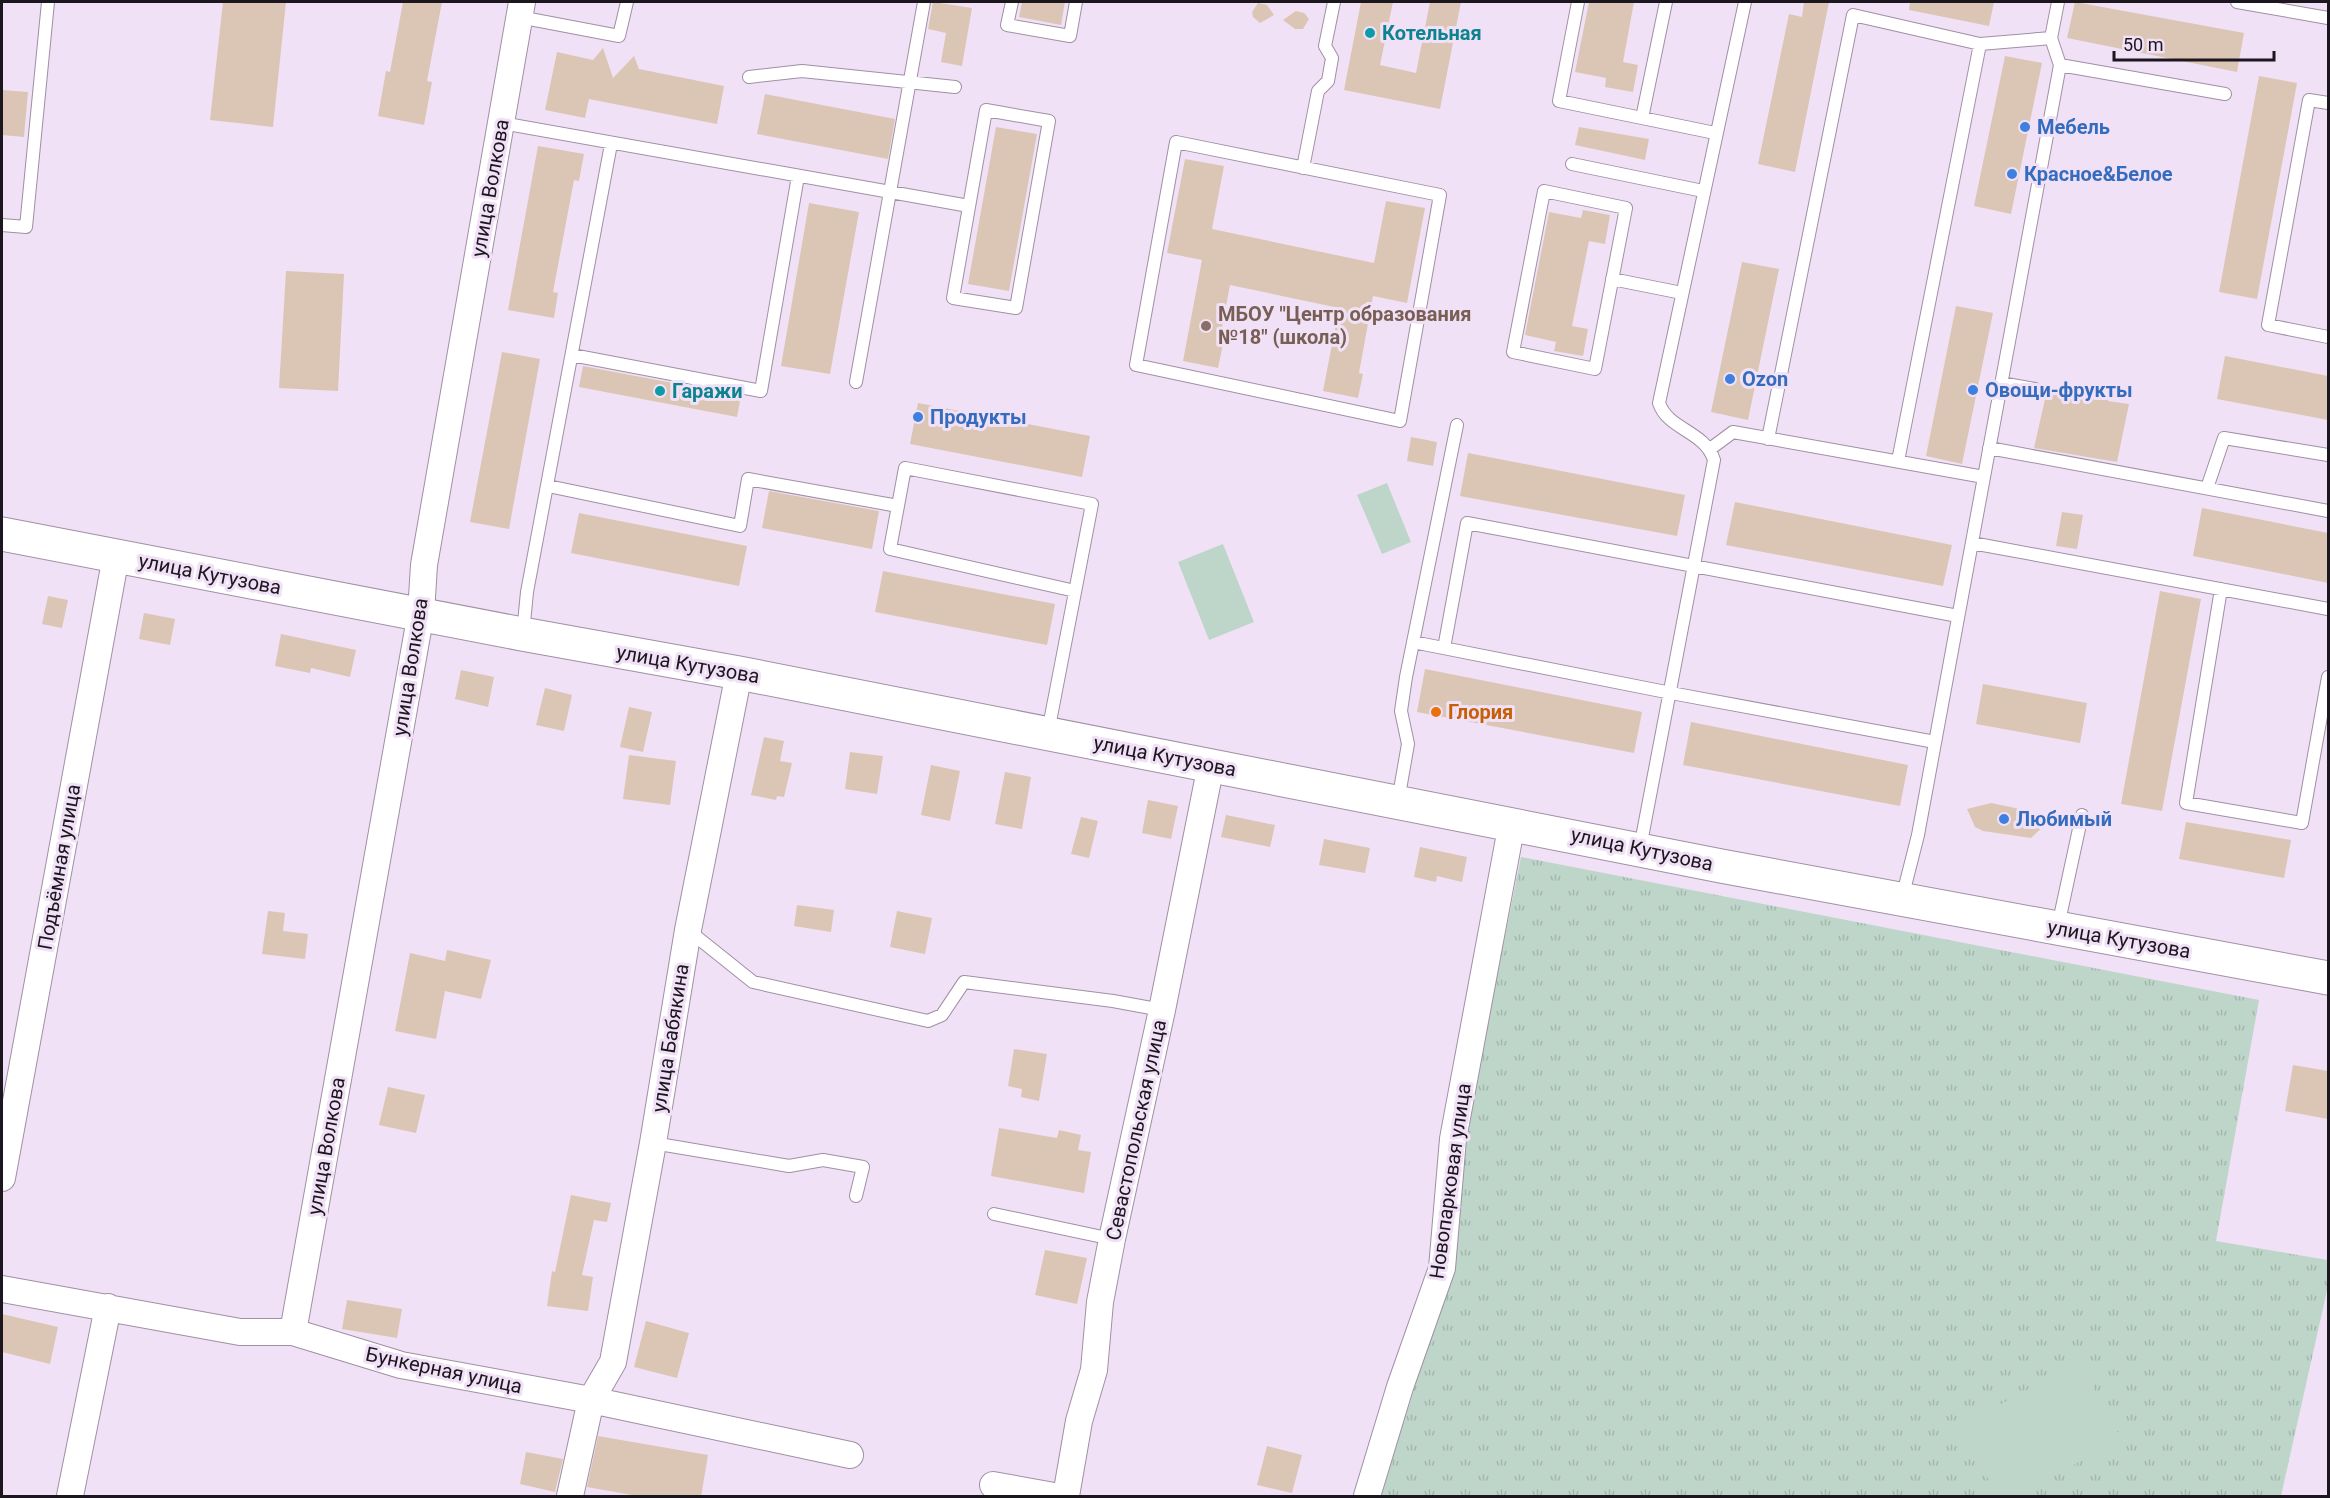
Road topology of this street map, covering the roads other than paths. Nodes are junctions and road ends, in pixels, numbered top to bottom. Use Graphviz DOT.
graph roads {
  1 [pos="48,2"];
  2 [pos="627,2"];
  3 [pos="924,2"];
  4 [pos="1009,2"];
  5 [pos="1076,2"];
  6 [pos="1334,2"];
  7 [pos="1578,2"];
  8 [pos="1666,2"];
  9 [pos="1745,2"];
  10 [pos="2058,2"];
  11 [pos="2237,2"];
  12 [pos="521,9"];
  13 [pos="2328,18"];
  14 [pos="2051,38"];
  15 [pos="1980,44"];
  16 [pos="2060,64"];
  17 [pos="749,77"];
  18 [pos="909,81"];
  19 [pos="955,87"];
  20 [pos="2225,94"];
  21 [pos="2328,103"];
  22 [pos="1642,118"];
  23 [pos="502,123"];
  24 [pos="1715,133"];
  25 [pos="611,144"];
  26 [pos="1572,164"];
  27 [pos="1303,168"];
  28 [pos="798,176"];
  29 [pos="1703,191"];
  30 [pos="890,192"];
  31 [pos="969,206"];
  32 [pos="2,225"];
  33 [pos="1612,279"];
  34 [pos="1682,293"];
  35 [pos="2328,337"];
  36 [pos="572,355"];
  37 [pos="856,382"];
  38 [pos="2001,383"];
  39 [pos="2035,389"];
  40 [pos="1457,425"];
  41 [pos="1768,439"];
  42 [pos="1989,448"];
  43 [pos="1710,449"];
  44 [pos="2328,454"];
  45 [pos="1898,461"];
  46 [pos="1984,477"];
  47 [pos="548,486"];
  48 [pos="2207,488"];
  49 [pos="898,506"];
  50 [pos="2328,511"];
  51 [pos="2,534"];
  52 [pos="1972,543"];
  53 [pos="116,556"];
  54 [pos="1694,566"];
  55 [pos="2221,589"];
  56 [pos="1075,591"];
  57 [pos="2328,609"];
  58 [pos="421,613"];
  59 [pos="1959,616"];
  60 [pos="522,634"];
  61 [pos="1413,642"];
  62 [pos="1444,648"];
  63 [pos="739,673"];
  64 [pos="2328,677"];
  65 [pos="1671,693"];
  66 [pos="1047,733"];
  67 [pos="1935,742"];
  68 [pos="1211,765"];
  69 [pos="1398,802"];
  70 [pos="2082,815"];
  71 [pos="1512,823"];
  72 [pos="1640,848"];
  73 [pos="1902,899"];
  74 [pos="2058,928"];
  75 [pos="688,930"];
  76 [pos="2328,978"];
  77 [pos="1162,1010"];
  78 [pos="653,1143"];
  79 [pos="2,1178"];
  80 [pos="856,1196"];
  81 [pos="994,1214"];
  82 [pos="1112,1239"];
  83 [pos="2,1289"];
  84 [pos="108,1307"];
  85 [pos="293,1332"];
  86 [pos="591,1400"];
  87 [pos="850,1455"];
  88 [pos="993,1485"];
  89 [pos="70,1497"];
  90 [pos="570,1497"];
  91 [pos="1054,1497"];
  92 [pos="1066,1497"];
  93 [pos="1367,1497"];
  1 -- 32 [label="lane"];
  2 -- 12 [label="lane"];
  3 -- 18 [label="lane"];
  4 -- 5 [label="lane"];
  6 -- 27 [label="lane"];
  7 -- 22 [label="lane"];
  8 -- 22 [label="lane"];
  9 -- 24 [label="lane"];
  10 -- 14 [label="lane"];
  11 -- 13 [label="lane"];
  12 -- 23 [label="street, улица Волкова"];
  14 -- 15 [label="lane"];
  14 -- 16 [label="lane"];
  15 -- 41 [label="lane"];
  15 -- 45 [label="lane"];
  16 -- 20 [label="lane"];
  16 -- 38 [label="lane"];
  17 -- 18 [label="lane"];
  18 -- 19 [label="lane"];
  18 -- 30 [label="lane"];
  21 -- 35 [label="lane"];
  22 -- 24 [label="lane"];
  23 -- 25 [label="lane"];
  23 -- 58 [label="street, улица Волкова"];
  24 -- 29 [label="lane"];
  25 -- 28 [label="lane"];
  25 -- 36 [label="lane"];
  26 -- 29 [label="lane"];
  27 -- 27 [label="lane"];
  28 -- 30 [label="lane"];
  28 -- 36 [label="lane"];
  29 -- 34 [label="lane"];
  30 -- 31 [label="lane"];
  30 -- 37 [label="lane"];
  31 -- 31 [label="lane"];
  33 -- 33 [label="lane"];
  33 -- 34 [label="lane"];
  34 -- 43 [label="lane"];
  36 -- 47 [label="lane"];
  38 -- 39 [label="lane"];
  38 -- 42 [label="lane"];
  40 -- 61 [label="lane"];
  41 -- 43 [label="lane"];
  41 -- 45 [label="lane"];
  42 -- 46 [label="lane"];
  42 -- 48 [label="lane"];
  43 -- 54 [label="lane"];
  44 -- 48 [label="lane"];
  45 -- 46 [label="lane"];
  46 -- 52 [label="lane"];
  47 -- 49 [label="lane"];
  47 -- 60 [label="lane"];
  48 -- 50 [label="lane"];
  49 -- 56 [label="lane"];
  49 -- 56 [label="lane"];
  51 -- 53 [label="main road, улица Кутузова"];
  52 -- 55 [label="lane"];
  52 -- 59 [label="lane"];
  53 -- 58 [label="main road, улица Кутузова"];
  53 -- 79 [label="street, Подъёмная улица"];
  54 -- 59 [label="lane"];
  54 -- 62 [label="lane"];
  54 -- 65 [label="lane"];
  55 -- 57 [label="lane"];
  55 -- 64 [label="lane"];
  56 -- 66 [label="lane"];
  58 -- 60 [label="main road, улица Кутузова"];
  58 -- 85 [label="street, улица Волкова"];
  59 -- 67 [label="lane"];
  60 -- 63 [label="main road, улица Кутузова"];
  61 -- 62 [label="lane"];
  61 -- 69 [label="lane"];
  62 -- 65 [label="lane"];
  63 -- 66 [label="main road, улица Кутузова"];
  63 -- 75 [label="street, улица Бабякина"];
  65 -- 67 [label="lane"];
  65 -- 72 [label="lane"];
  66 -- 68 [label="main road, улица Кутузова"];
  67 -- 73 [label="lane"];
  68 -- 69 [label="main road, улица Кутузова"];
  68 -- 77 [label="street, Севастопольская улица"];
  69 -- 71 [label="main road, улица Кутузова"];
  70 -- 74 [label="lane"];
  71 -- 72 [label="main road, улица Кутузова"];
  71 -- 93 [label="street, Новопарковая улица"];
  72 -- 73 [label="main road, улица Кутузова"];
  73 -- 74 [label="main road, улица Кутузова"];
  74 -- 76 [label="main road, улица Кутузова"];
  75 -- 77 [label="lane"];
  75 -- 78 [label="street, улица Бабякина"];
  77 -- 82 [label="street, Севастопольская улица"];
  78 -- 80 [label="lane"];
  78 -- 86 [label="street, улица Бабякина"];
  81 -- 82 [label="lane"];
  82 -- 92 [label="street, Севастопольская улица"];
  83 -- 84 [label="street, Бункерная улица"];
  84 -- 85 [label="street, Бункерная улица"];
  84 -- 89 [label="street"];
  85 -- 86 [label="street, Бункерная улица"];
  86 -- 87 [label="street, Бункерная улица"];
  86 -- 90 [label="street, улица Бабякина"];
  88 -- 91 [label="street"];
}
